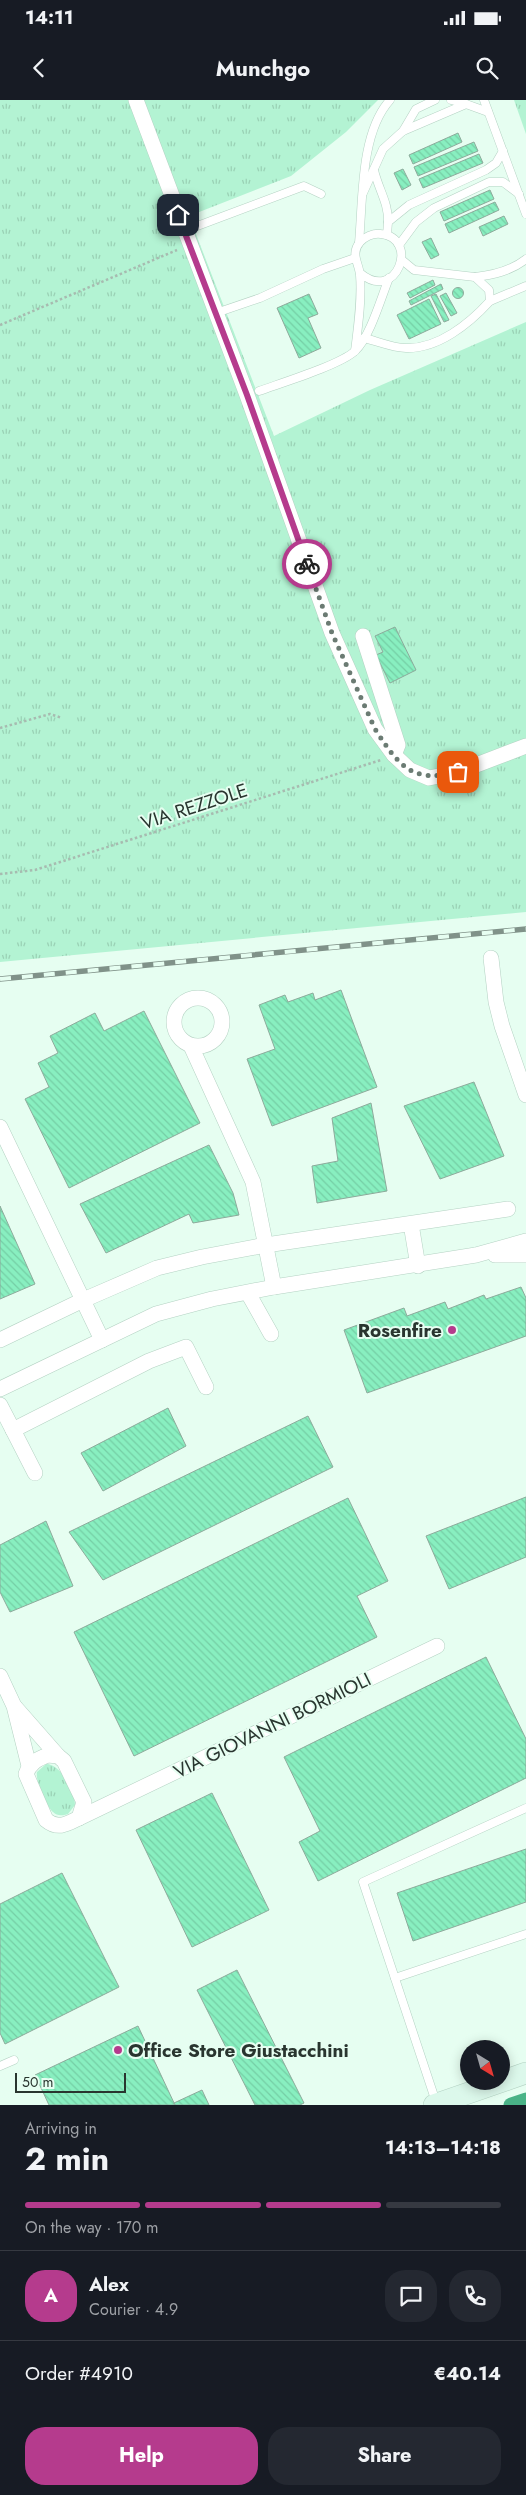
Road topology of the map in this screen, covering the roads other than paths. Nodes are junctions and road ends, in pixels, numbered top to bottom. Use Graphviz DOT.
graph roads {
  1 [pos="136,100"];
  2 [pos="390,100"];
  3 [pos="435,100"];
  4 [pos="451,100"];
  5 [pos="484,100"];
  6 [pos="466,104"];
  7 [pos="488,112"];
  8 [pos="403,131"];
  9 [pos="503,151"];
  10 [pos="374,170"];
  11 [pos="363,193"];
  12 [pos="321,194"];
  13 [pos="519,194"];
  14 [pos="526,214"];
  15 [pos="388,222"];
  16 [pos="387,235"];
  17 [pos="187,238"];
  18 [pos="360,243"];
  19 [pos="399,245"];
  20 [pos="355,258"];
  21 [pos="526,259"];
  22 [pos="402,260"];
  23 [pos="360,273"];
  24 [pos="475,277"];
  25 [pos="389,278"];
  26 [pos="526,286"];
  27 [pos="490,301"];
  28 [pos="216,313"];
  29 [pos="364,338"];
  30 [pos="355,351"];
  31 [pos="253,393"];
  32 [pos="363,636"];
  33 [pos="526,746"];
  34 [pos="394,755"];
  35 [pos="491,958"];
  36 [pos="191,1046"];
  37 [pos="526,1095"];
  38 [pos="0,1127"];
  39 [pos="508,1209"];
  40 [pos="411,1224"];
  41 [pos="526,1241"];
  42 [pos="266,1245"];
  43 [pos="476,1255"];
  44 [pos="526,1255"];
  45 [pos="418,1266"];
  46 [pos="274,1287"];
  47 [pos="248,1293"];
  48 [pos="81,1301"];
  49 [pos="271,1334"];
  50 [pos="0,1340"];
  51 [pos="102,1340"];
  52 [pos="206,1387"];
  53 [pos="0,1389"];
  54 [pos="0,1404"];
  55 [pos="13,1430"];
  56 [pos="35,1473"];
  57 [pos="437,1646"];
  58 [pos="0,1676"];
  59 [pos="14,1706"];
  60 [pos="58,1756"];
  61 [pos="29,1766"];
  62 [pos="84,1802"];
  63 [pos="107,1804"];
  64 [pos="526,1808"];
  65 [pos="79,1818"];
  66 [pos="526,1934"];
  67 [pos="395,1978"];
  68 [pos="14,2060"];
  69 [pos="0,2066"];
  70 [pos="526,2073"];
  71 [pos="435,2104"];
  1 -- 17 [label="street"];
  2 -- 11 [label="lane"];
  3 -- 8 [label="lane"];
  4 -- 6 [label="lane"];
  5 -- 7 [label="lane"];
  6 -- 7 [label="lane"];
  6 -- 8 [label="lane"];
  7 -- 9 [label="lane"];
  8 -- 10 [label="lane"];
  9 -- 13 [label="lane"];
  9 -- 15 [label="lane"];
  10 -- 11 [label="lane"];
  10 -- 15 [label="lane"];
  11 -- 18 [label="lane"];
  12 -- 17 [label="lane"];
  13 -- 14 [label="lane"];
  13 -- 19 [label="lane"];
  15 -- 16 [label="lane"];
  16 -- 18 [label="lane"];
  16 -- 19 [label="lane"];
  17 -- 28 [label="street"];
  18 -- 20 [label="lane"];
  19 -- 22 [label="lane"];
  20 -- 23 [label="lane"];
  20 -- 28 [label="lane"];
  21 -- 24 [label="lane"];
  22 -- 24 [label="lane"];
  22 -- 25 [label="lane"];
  23 -- 25 [label="lane"];
  23 -- 30 [label="lane"];
  24 -- 27 [label="lane"];
  25 -- 29 [label="lane"];
  26 -- 27 [label="lane"];
  27 -- 29 [label="lane"];
  28 -- 31 [label="street"];
  29 -- 30 [label="lane"];
  30 -- 31 [label="lane"];
  31 -- 34 [label="street"];
  32 -- 34 [label="street"];
  33 -- 34 [label="street"];
  35 -- 37 [label="street"];
  36 -- 42 [label="street"];
  38 -- 48 [label="street"];
  39 -- 40 [label="street"];
  40 -- 42 [label="street"];
  40 -- 45 [label="street"];
  41 -- 43 [label="street"];
  42 -- 46 [label="street"];
  42 -- 48 [label="street"];
  43 -- 44 [label="street"];
  43 -- 45 [label="street"];
  45 -- 46 [label="street"];
  46 -- 47 [label="street"];
  47 -- 49 [label="street"];
  47 -- 51 [label="street"];
  48 -- 50 [label="street"];
  48 -- 51 [label="street"];
  51 -- 53 [label="street"];
  52 -- 55 [label="street"];
  54 -- 55 [label="street"];
  55 -- 56 [label="street"];
  57 -- 63 [label="street, VIA GIOVANNI BORMIOLI"];
  58 -- 59 [label="street, VIA GIOVANNI BORMIOLI"];
  59 -- 60 [label="street, VIA GIOVANNI BORMIOLI"];
  59 -- 61 [label="street, VIA GIOVANNI BORMIOLI"];
  60 -- 61 [label="street"];
  60 -- 62 [label="street, VIA GIOVANNI BORMIOLI"];
  61 -- 65 [label="street, VIA GIOVANNI BORMIOLI"];
  62 -- 63 [label="street"];
  62 -- 65 [label="street"];
  63 -- 65 [label="street, VIA GIOVANNI BORMIOLI"];
  64 -- 67 [label="lane"];
  66 -- 67 [label="lane"];
  67 -- 71 [label="lane"];
  68 -- 69 [label="lane"];
  70 -- 71 [label="main road"];
}
